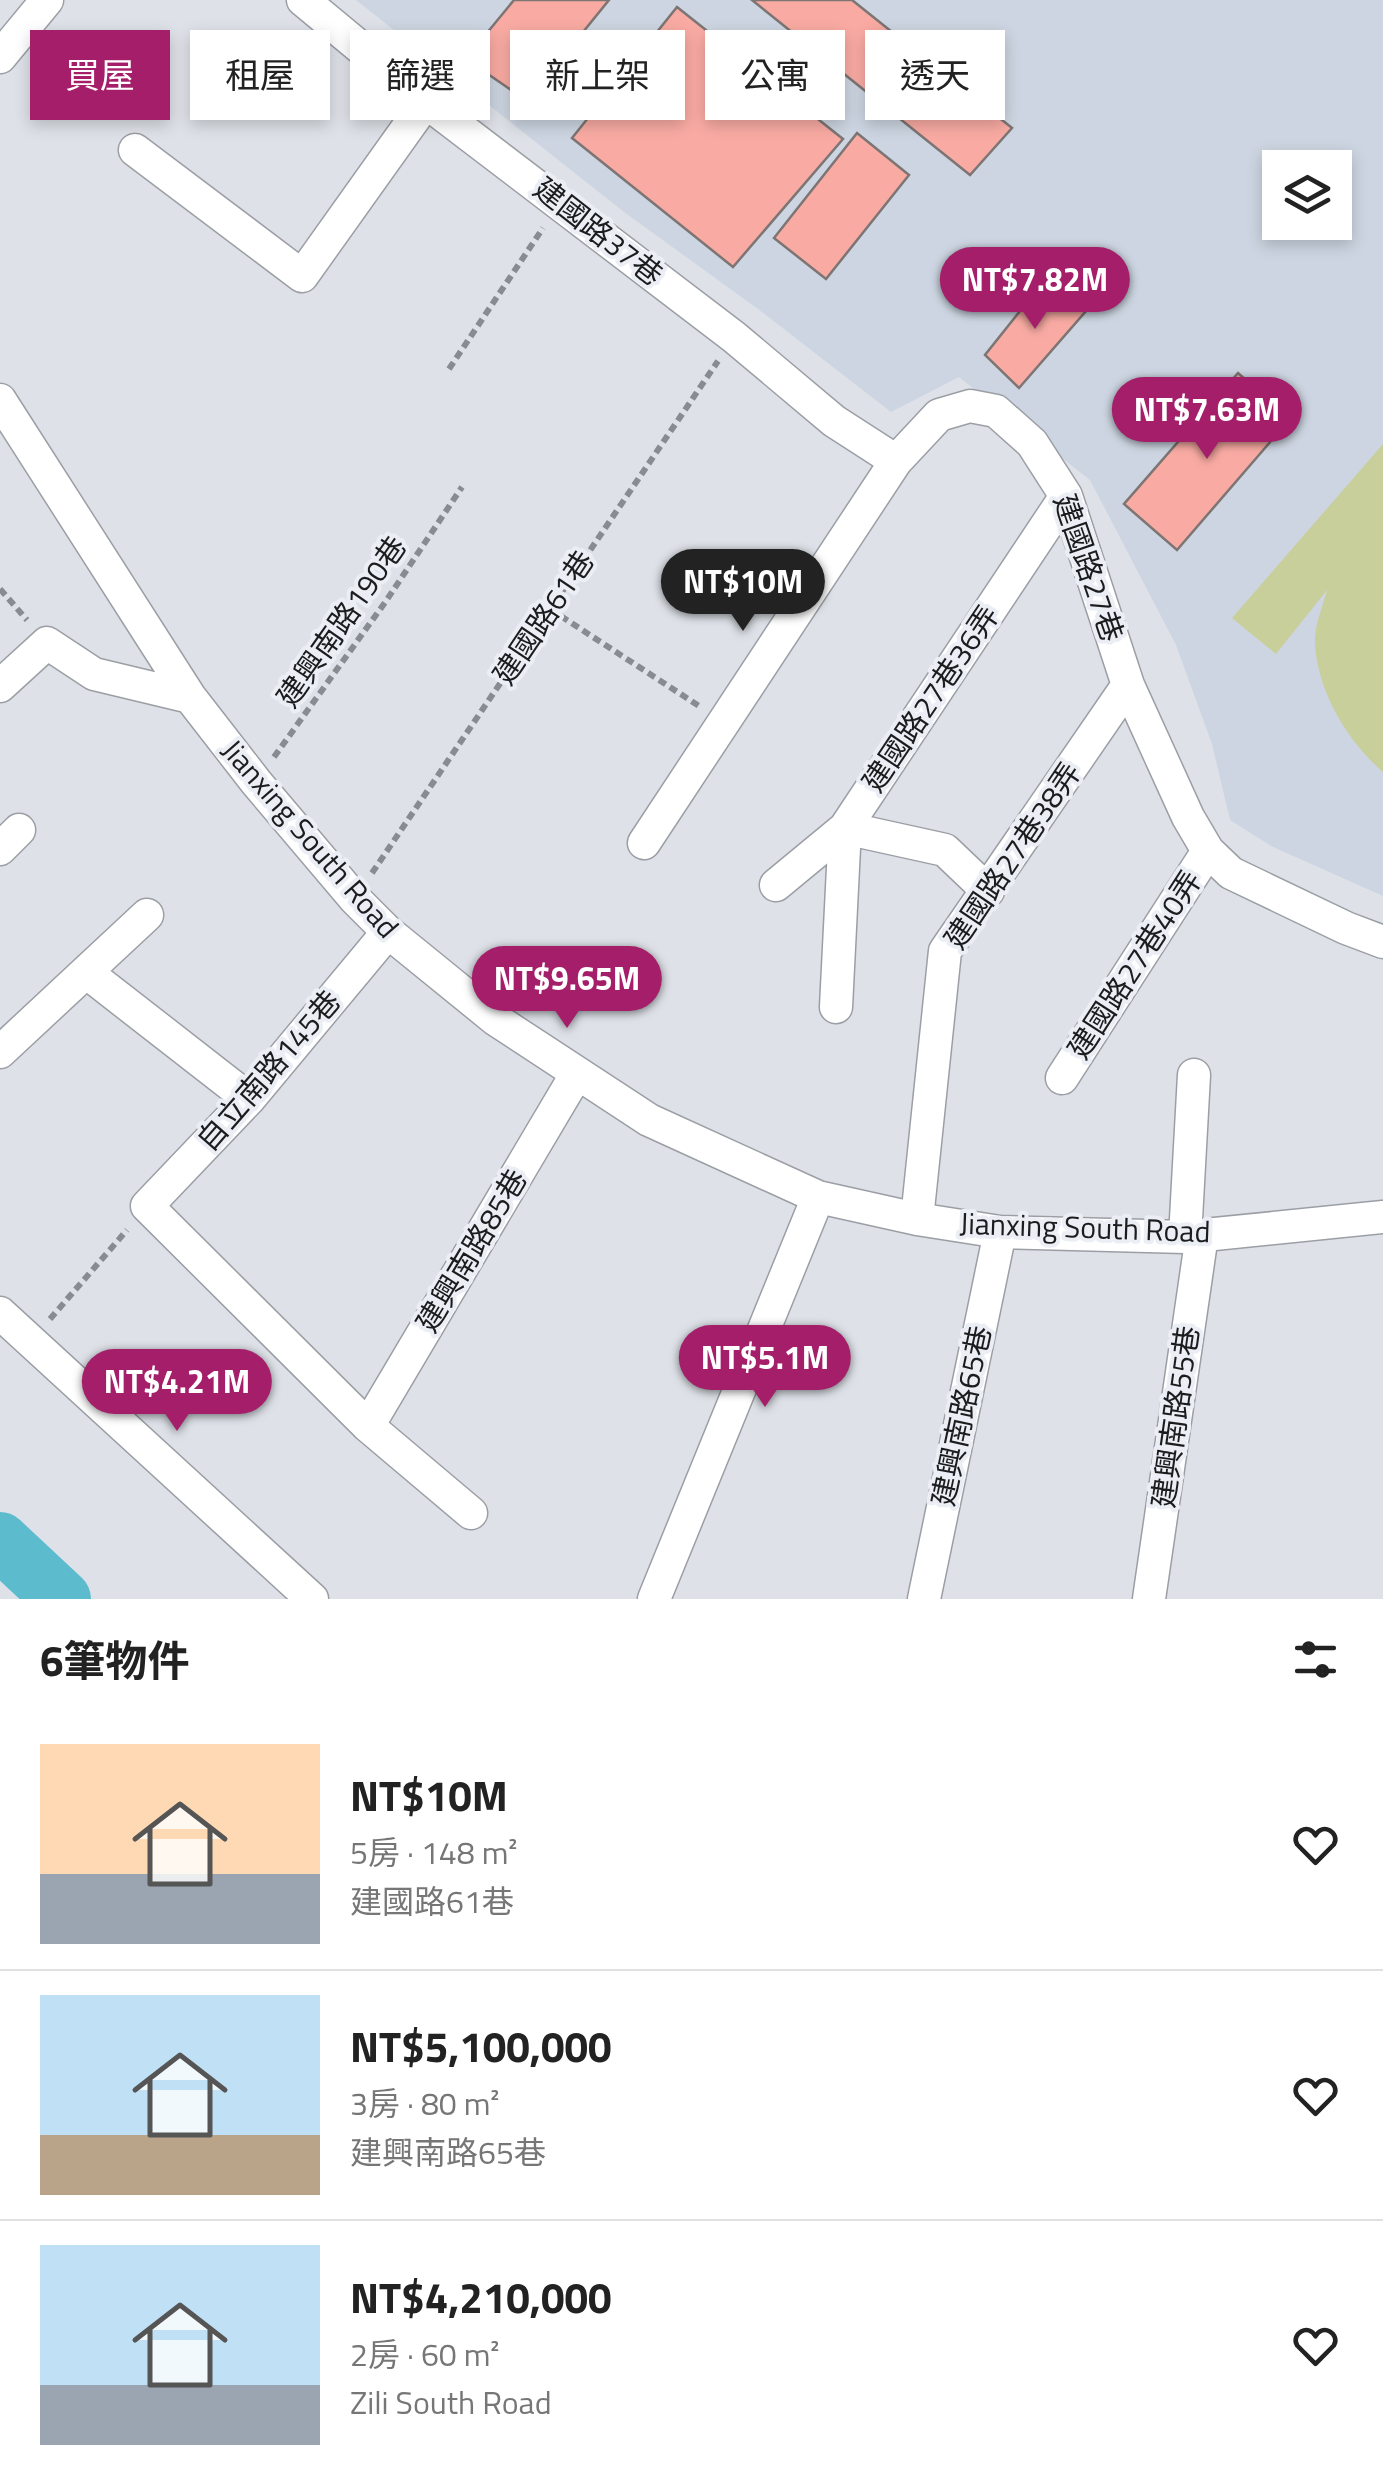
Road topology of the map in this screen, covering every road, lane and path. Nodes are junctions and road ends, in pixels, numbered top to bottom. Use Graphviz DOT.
graph roads {
  1 [pos="48,0"];
  2 [pos="303,0"];
  3 [pos="350,39"];
  4 [pos="0,56"];
  5 [pos="413,120"];
  6 [pos="450,120"];
  7 [pos="135,150"];
  8 [pos="560,202"];
  9 [pos="734,337"];
  10 [pos="450,369"];
  11 [pos="0,400"];
  12 [pos="896,461"];
  13 [pos="462,487"];
  14 [pos="1066,496"];
  15 [pos="550,608"];
  16 [pos="0,686"];
  17 [pos="1128,686"];
  18 [pos="190,696"];
  19 [pos="722,721"];
  20 [pos="256,782"];
  21 [pos="845,828"];
  22 [pos="644,843"];
  23 [pos="1208,851"];
  24 [pos="776,884"];
  25 [pos="988,892"];
  26 [pos="354,899"];
  27 [pos="148,916"];
  28 [pos="388,932"];
  29 [pos="1383,942"];
  30 [pos="86,972"];
  31 [pos="836,1007"];
  32 [pos="0,1052"];
  33 [pos="1194,1074"];
  34 [pos="576,1075"];
  35 [pos="1062,1078"];
  36 [pos="249,1099"];
  37 [pos="818,1197"];
  38 [pos="148,1206"];
  39 [pos="1383,1217"];
  40 [pos="916,1220"];
  41 [pos="1000,1232"];
  42 [pos="1193,1236"];
  43 [pos="0,1313"];
  44 [pos="30,1343"];
  45 [pos="368,1426"];
  46 [pos="471,1513"];
  47 [pos="312,1599"];
  48 [pos="654,1599"];
  49 [pos="924,1599"];
  50 [pos="1149,1599"];
  1 -- 4 [label="street"];
  2 -- 3 [label="street, 建國路37巷"];
  5 -- 7 [label="street"];
  6 -- 8 [label="street, 建國路37巷"];
  8 -- 9 [label="street, 建國路37巷"];
  8 -- 10 [label="path"];
  9 -- 12 [label="street, 建國路37巷"];
  9 -- 15 [label="path, 建國路61巷"];
  11 -- 18 [label="street, Jianxing South Road"];
  12 -- 14 [label="street, 建國路27巷"];
  12 -- 19 [label="street"];
  13 -- 20 [label="path, 建興南路190巷"];
  14 -- 17 [label="street, 建國路27巷"];
  14 -- 21 [label="street, 建國路27巷36弄"];
  15 -- 19 [label="path"];
  15 -- 26 [label="path, 建國路61巷"];
  16 -- 18 [label="street"];
  17 -- 23 [label="street, 建國路27巷"];
  17 -- 25 [label="street, 建國路27巷38弄"];
  18 -- 20 [label="street, Jianxing South Road"];
  19 -- 22 [label="street"];
  20 -- 26 [label="street, Jianxing South Road"];
  21 -- 24 [label="street, 建國路27巷36弄"];
  21 -- 25 [label="street"];
  21 -- 31 [label="street"];
  23 -- 29 [label="street"];
  23 -- 35 [label="street, 建國路27巷40弄"];
  25 -- 40 [label="street, 建國路27巷38弄"];
  26 -- 28 [label="street, Jianxing South Road"];
  27 -- 30 [label="street"];
  28 -- 34 [label="street, Jianxing South Road"];
  28 -- 36 [label="street, 自立南路145巷"];
  30 -- 32 [label="street"];
  30 -- 36 [label="street"];
  33 -- 42 [label="street, 建興南路55巷"];
  34 -- 37 [label="street, Jianxing South Road"];
  34 -- 45 [label="street, 建興南路85巷"];
  36 -- 38 [label="street, 自立南路145巷"];
  37 -- 40 [label="street, Jianxing South Road"];
  37 -- 48 [label="street"];
  38 -- 44 [label="path"];
  38 -- 45 [label="street"];
  39 -- 42 [label="street, Jianxing South Road"];
  40 -- 41 [label="street, Jianxing South Road"];
  41 -- 42 [label="street, Jianxing South Road"];
  41 -- 49 [label="street, 建興南路65巷"];
  42 -- 50 [label="street, 建興南路55巷"];
  43 -- 44 [label="street"];
  44 -- 47 [label="street"];
  45 -- 46 [label="street"];
}
